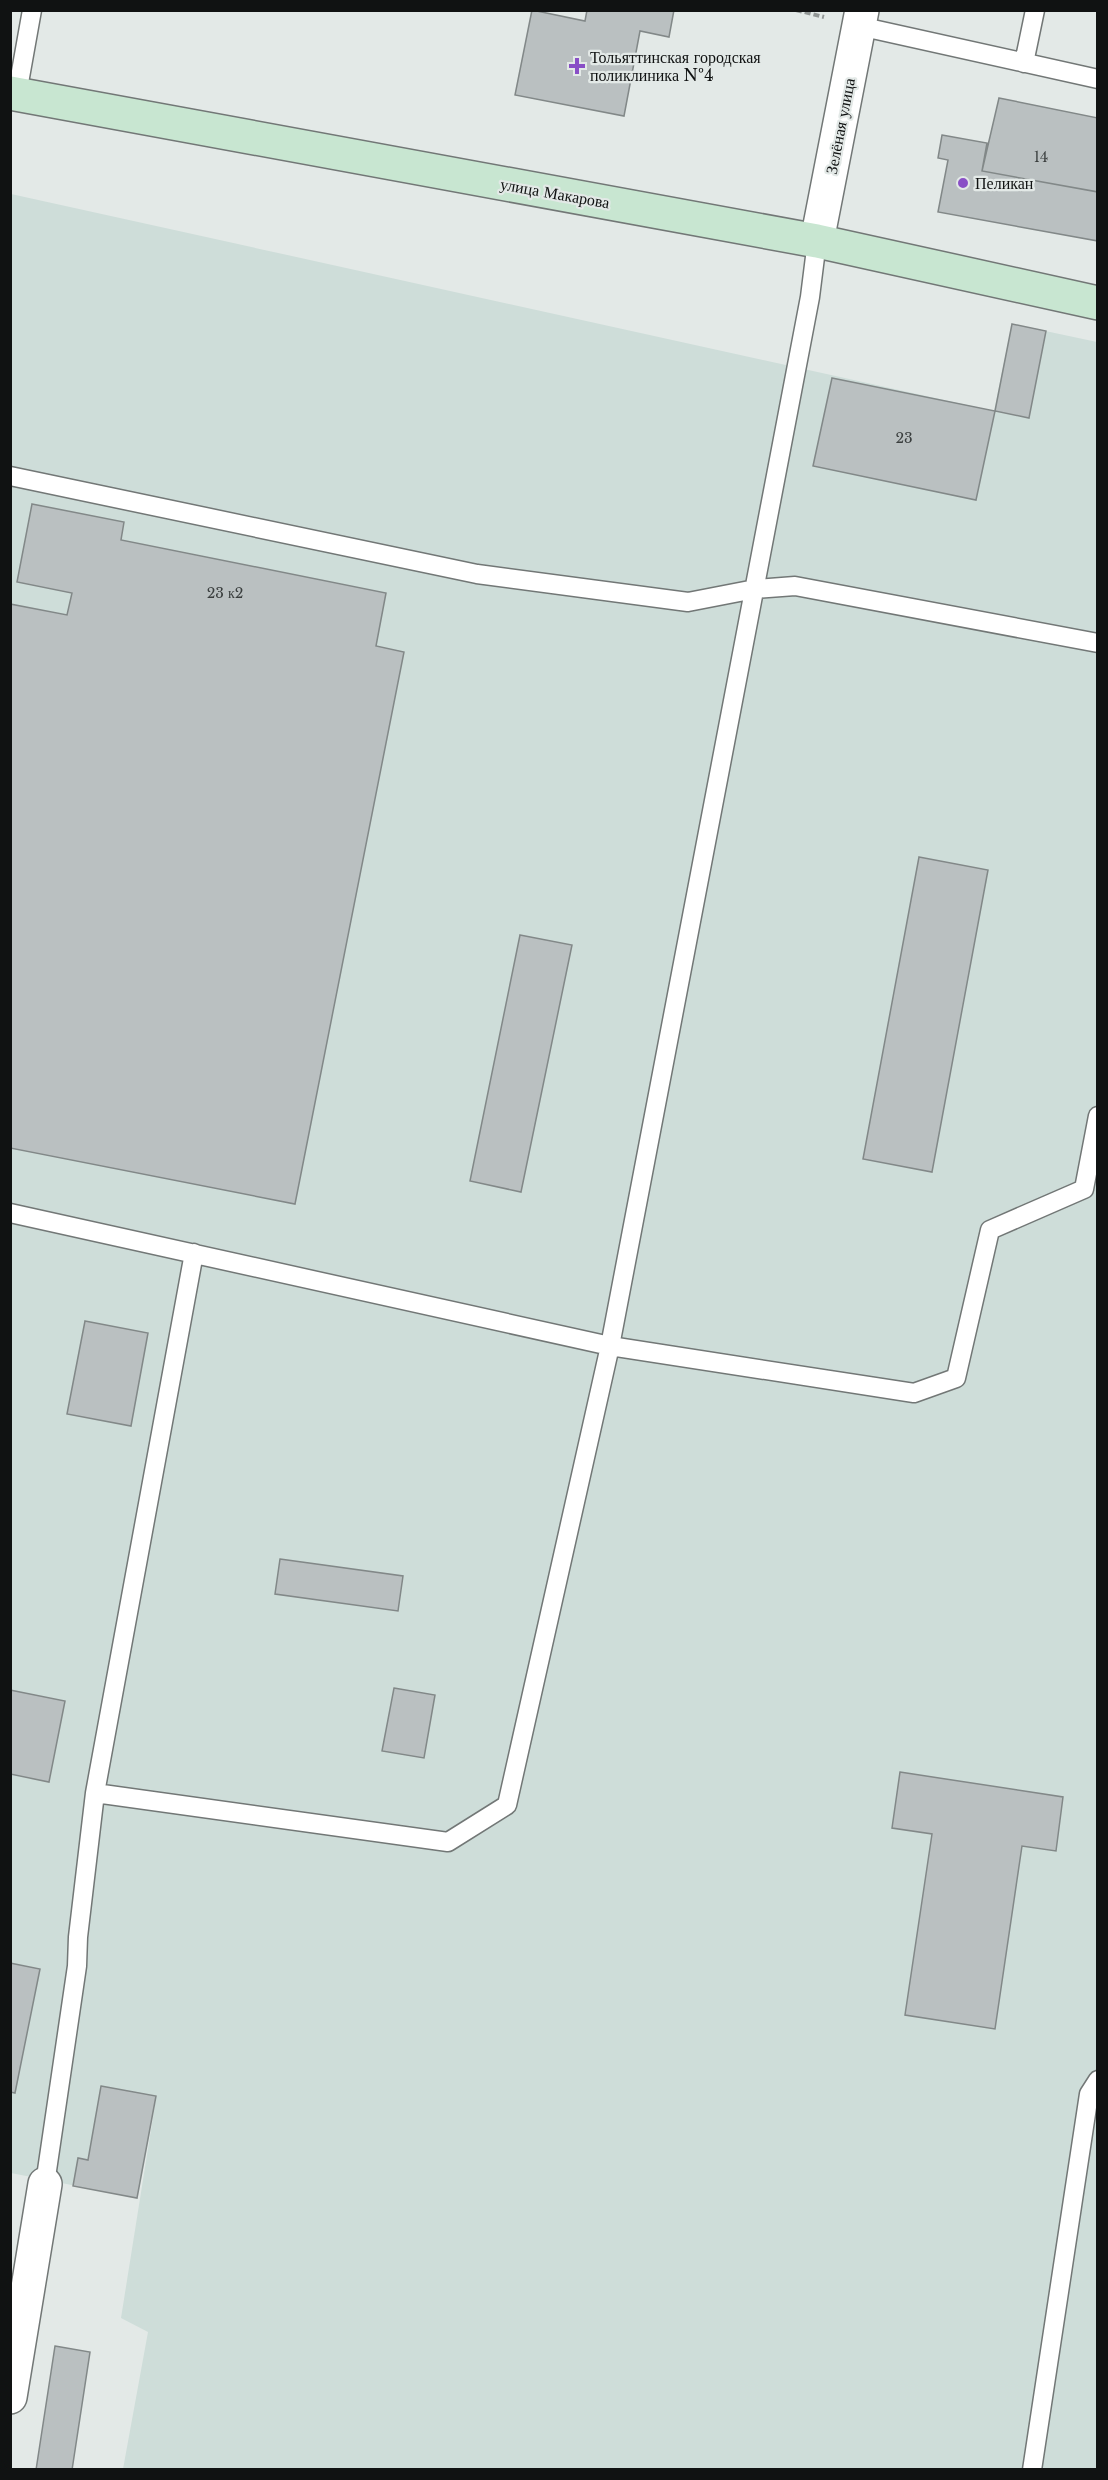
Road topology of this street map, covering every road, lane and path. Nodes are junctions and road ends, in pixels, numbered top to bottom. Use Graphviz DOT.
graph roads {
  1 [pos="32,10"];
  2 [pos="1035,10"];
  3 [pos="861,18"];
  4 [pos="1024,63"];
  5 [pos="1098,79"];
  6 [pos="14,94"];
  7 [pos="818,241"];
  8 [pos="1098,303"];
  9 [pos="10,476"];
  10 [pos="755,589"];
  11 [pos="1098,643"];
  12 [pos="1098,1116"];
  13 [pos="1091,1190"];
  14 [pos="10,1213"];
  15 [pos="194,1253"];
  16 [pos="610,1346"];
  17 [pos="95,1793"];
  18 [pos="1098,2080"];
  19 [pos="45,2184"];
  20 [pos="10,2397"];
  21 [pos="1032,2469"];
  1 -- 6 [label="lane"];
  2 -- 4 [label="lane"];
  3 -- 4 [label="lane"];
  3 -- 7 [label="street, Зелёная улица"];
  4 -- 5 [label="lane"];
  6 -- 7 [label="street, улица Макарова"];
  7 -- 8 [label="street, улица Макарова"];
  7 -- 10 [label="lane"];
  9 -- 10 [label="lane"];
  10 -- 11 [label="lane"];
  10 -- 16 [label="lane"];
  12 -- 13 [label="lane"];
  13 -- 16 [label="lane"];
  14 -- 15 [label="lane"];
  15 -- 16 [label="lane"];
  15 -- 17 [label="lane"];
  16 -- 17 [label="lane"];
  17 -- 19 [label="lane"];
  18 -- 21 [label="lane"];
  19 -- 20 [label="street"];
}
